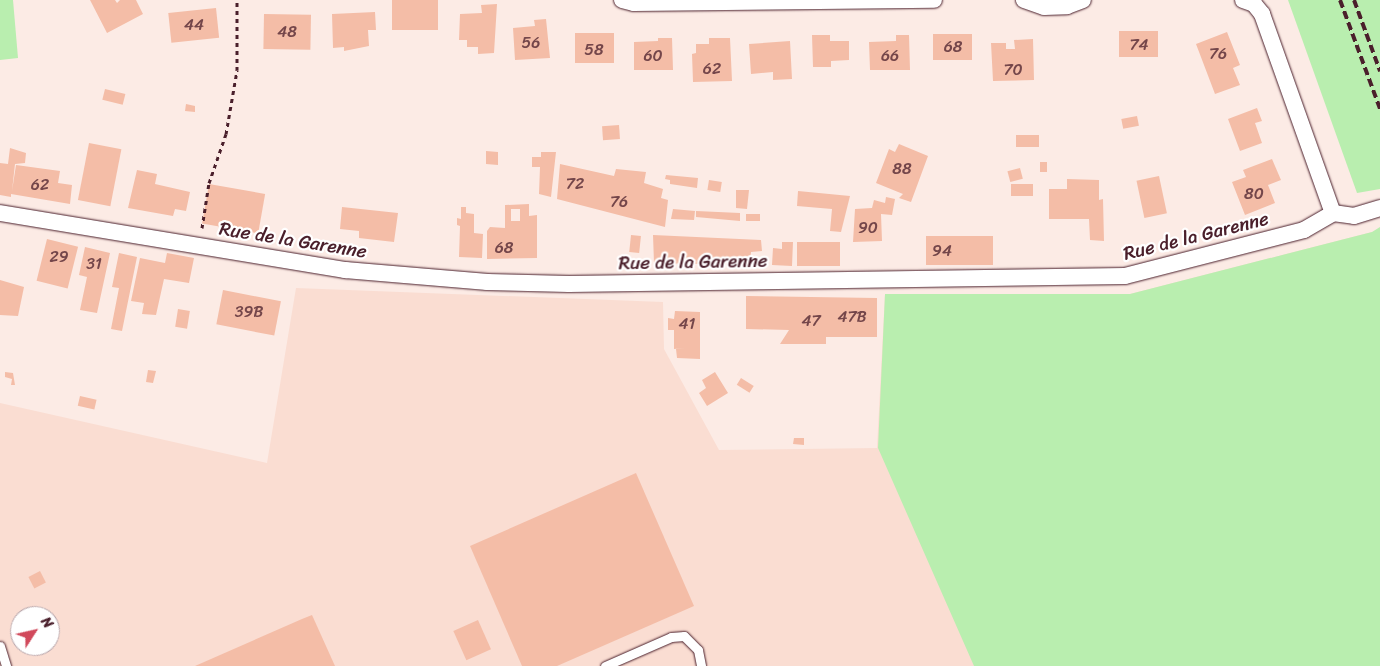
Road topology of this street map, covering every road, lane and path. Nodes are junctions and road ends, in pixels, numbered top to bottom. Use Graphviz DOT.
graph roads {
  1 [pos="237,0"];
  2 [pos="622,0"];
  3 [pos="847,0"];
  4 [pos="934,0"];
  5 [pos="1024,0"];
  6 [pos="1083,0"];
  7 [pos="1243,0"];
  8 [pos="1380,208"];
  9 [pos="0,213"];
  10 [pos="1333,213"];
  11 [pos="199,247"];
  12 [pos="0,646"];
  13 [pos="6,666"];
  14 [pos="605,666"];
  15 [pos="702,666"];
  1 -- 11 [label="path"];
  2 -- 3 [label="street"];
  3 -- 4 [label="street"];
  5 -- 6 [label="street"];
  7 -- 10 [label="street"];
  8 -- 10 [label="street"];
  9 -- 11 [label="street, Rue de la Garenne"];
  10 -- 11 [label="street, Rue de la Garenne"];
  12 -- 13 [label="lane"];
  14 -- 15 [label="lane"];
}
